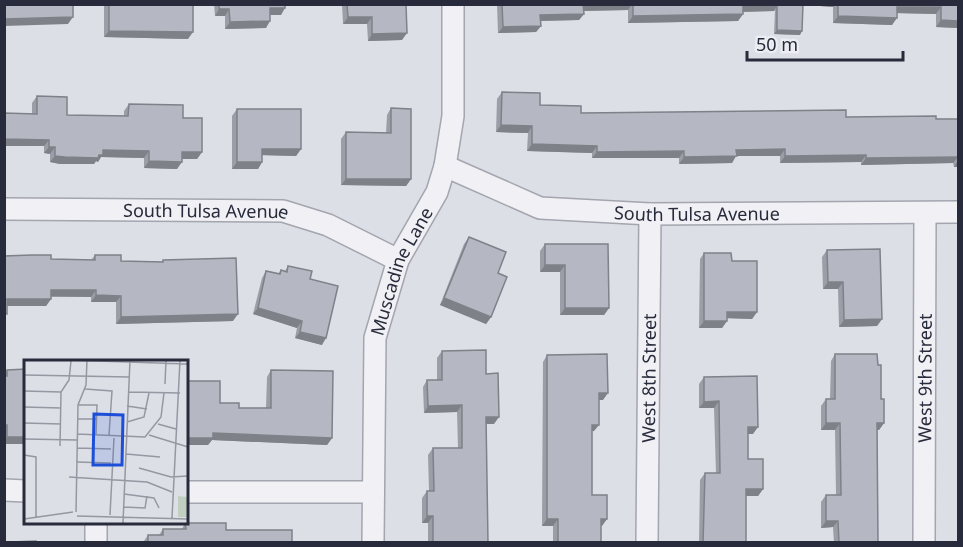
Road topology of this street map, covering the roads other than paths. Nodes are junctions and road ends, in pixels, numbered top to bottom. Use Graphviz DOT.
graph roads {
  1 [pos="453,4"];
  2 [pos="446,166"];
  3 [pos="4,209"];
  4 [pos="958,212"];
  5 [pos="925,213"];
  6 [pos="650,214"];
  7 [pos="398,260"];
  8 [pos="4,490"];
  9 [pos="24,491"];
  10 [pos="188,492"];
  11 [pos="373,492"];
  12 [pos="96,523"];
  13 [pos="96,543"];
  14 [pos="373,543"];
  15 [pos="647,543"];
  16 [pos="924,543"];
  1 -- 2 [label="street, Muscadine Lane"];
  2 -- 6 [label="street, South Tulsa Avenue"];
  2 -- 7 [label="street, Muscadine Lane"];
  3 -- 7 [label="street, South Tulsa Avenue"];
  4 -- 5 [label="street, South Tulsa Avenue"];
  5 -- 6 [label="street, South Tulsa Avenue"];
  5 -- 16 [label="street, West 9th Street"];
  6 -- 15 [label="street, West 8th Street"];
  7 -- 11 [label="street, Muscadine Lane"];
  8 -- 9 [label="street"];
  10 -- 11 [label="street"];
  11 -- 14 [label="street, Muscadine Lane"];
  12 -- 13 [label="street"];
}
